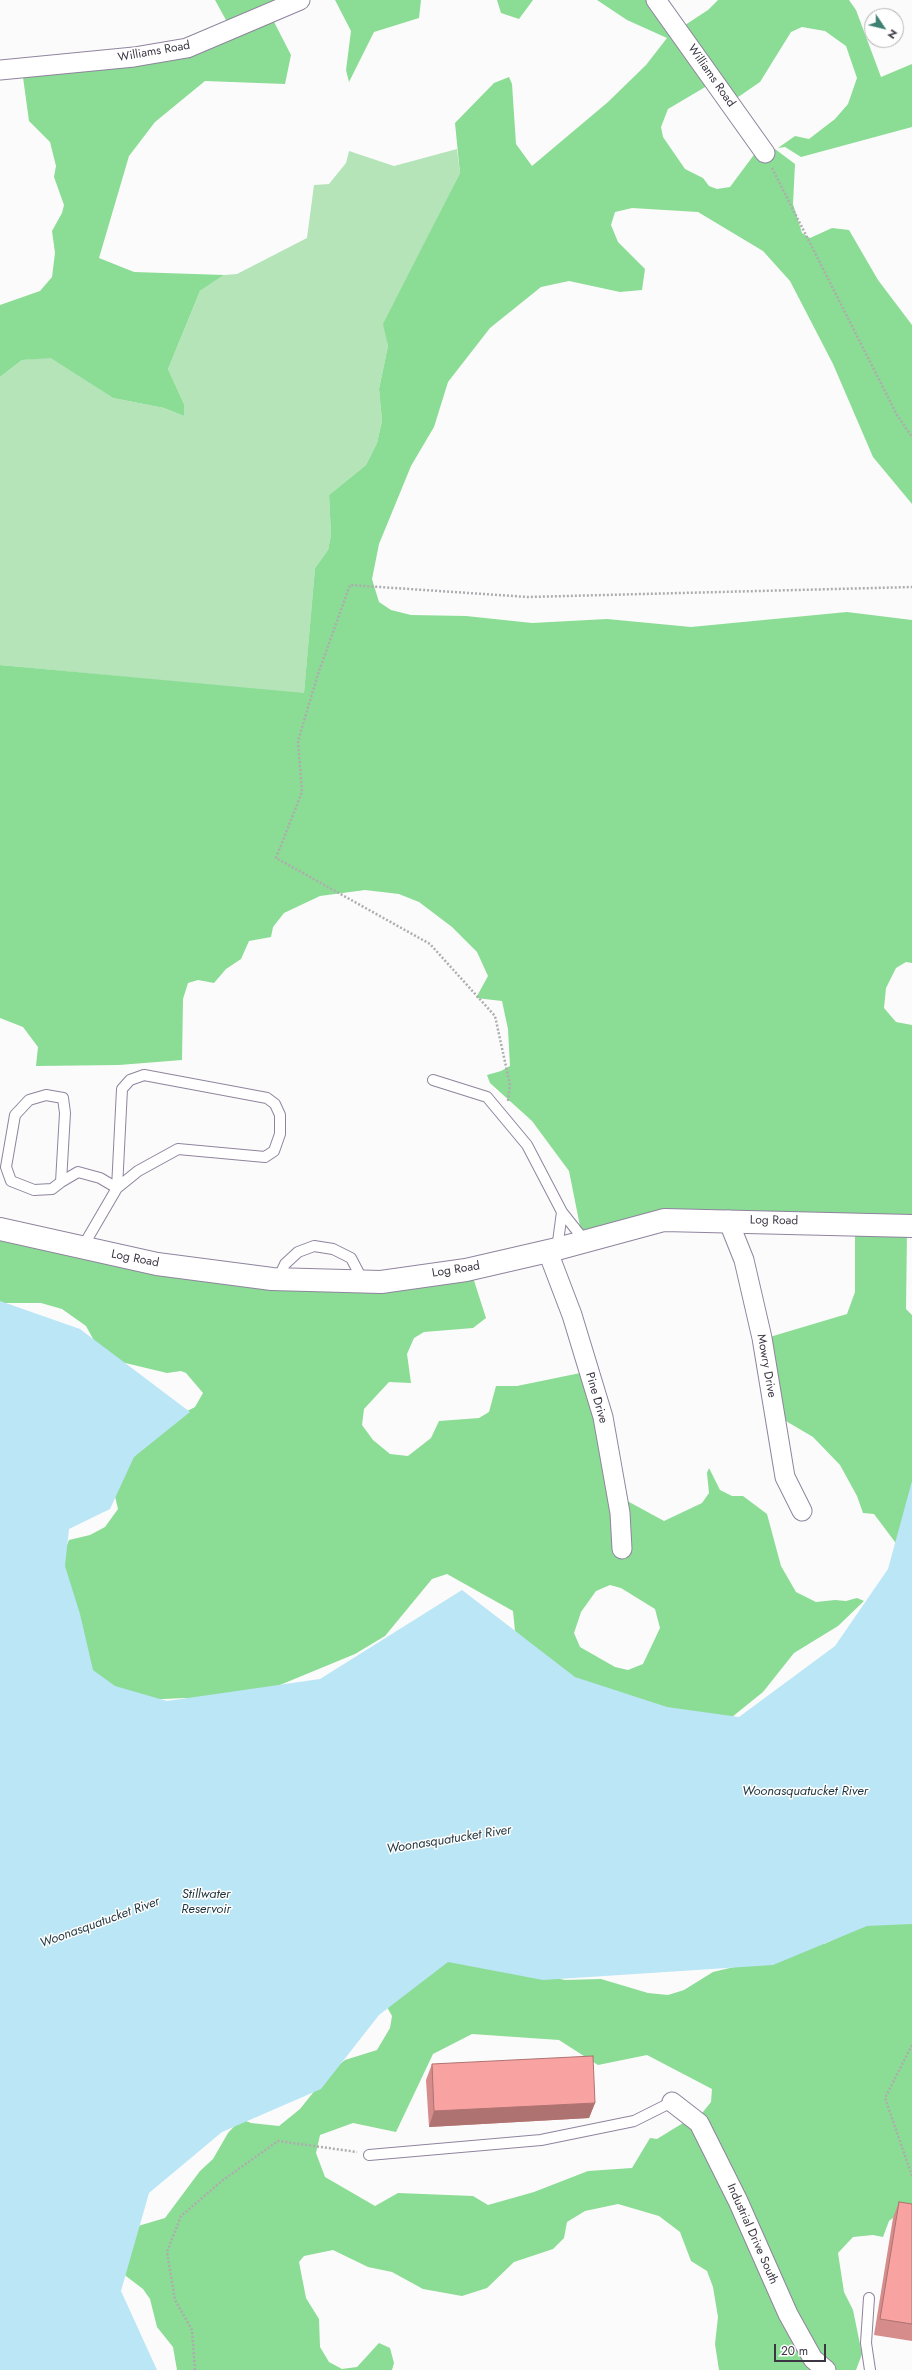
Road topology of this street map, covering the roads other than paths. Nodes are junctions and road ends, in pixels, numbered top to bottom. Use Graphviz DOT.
graph roads {
  1 [pos="300,0"];
  2 [pos="656,0"];
  3 [pos="0,70"];
  4 [pos="765,153"];
  5 [pos="433,1080"];
  6 [pos="61,1182"];
  7 [pos="118,1188"];
  8 [pos="562,1212"];
  9 [pos="728,1220"];
  10 [pos="912,1226"];
  11 [pos="0,1229"];
  12 [pos="585,1242"];
  13 [pos="82,1248"];
  14 [pos="553,1250"];
  15 [pos="278,1279"];
  16 [pos="363,1281"];
  17 [pos="802,1511"];
  18 [pos="622,1549"];
  19 [pos="672,2102"];
  20 [pos="369,2154"];
  21 [pos="869,2298"];
  22 [pos="826,2370"];
  23 [pos="870,2370"];
  1 -- 3 [label="street, Williams Road"];
  2 -- 4 [label="street, Williams Road"];
  5 -- 8 [label="lane"];
  6 -- 6 [label="lane"];
  6 -- 7 [label="lane"];
  7 -- 7 [label="lane"];
  7 -- 13 [label="lane"];
  8 -- 12 [label="lane"];
  8 -- 14 [label="lane"];
  9 -- 10 [label="street, Log Road"];
  9 -- 12 [label="street, Log Road"];
  9 -- 17 [label="street, Mowry Drive"];
  11 -- 13 [label="street, Log Road"];
  12 -- 14 [label="street, Log Road"];
  13 -- 15 [label="street, Log Road"];
  14 -- 16 [label="street, Log Road"];
  14 -- 18 [label="street, Pine Drive"];
  15 -- 16 [label="street, Log Road"];
  15 -- 16 [label="lane"];
  19 -- 20 [label="lane"];
  19 -- 22 [label="street, Industrial Drive South"];
  21 -- 23 [label="lane"];
}
